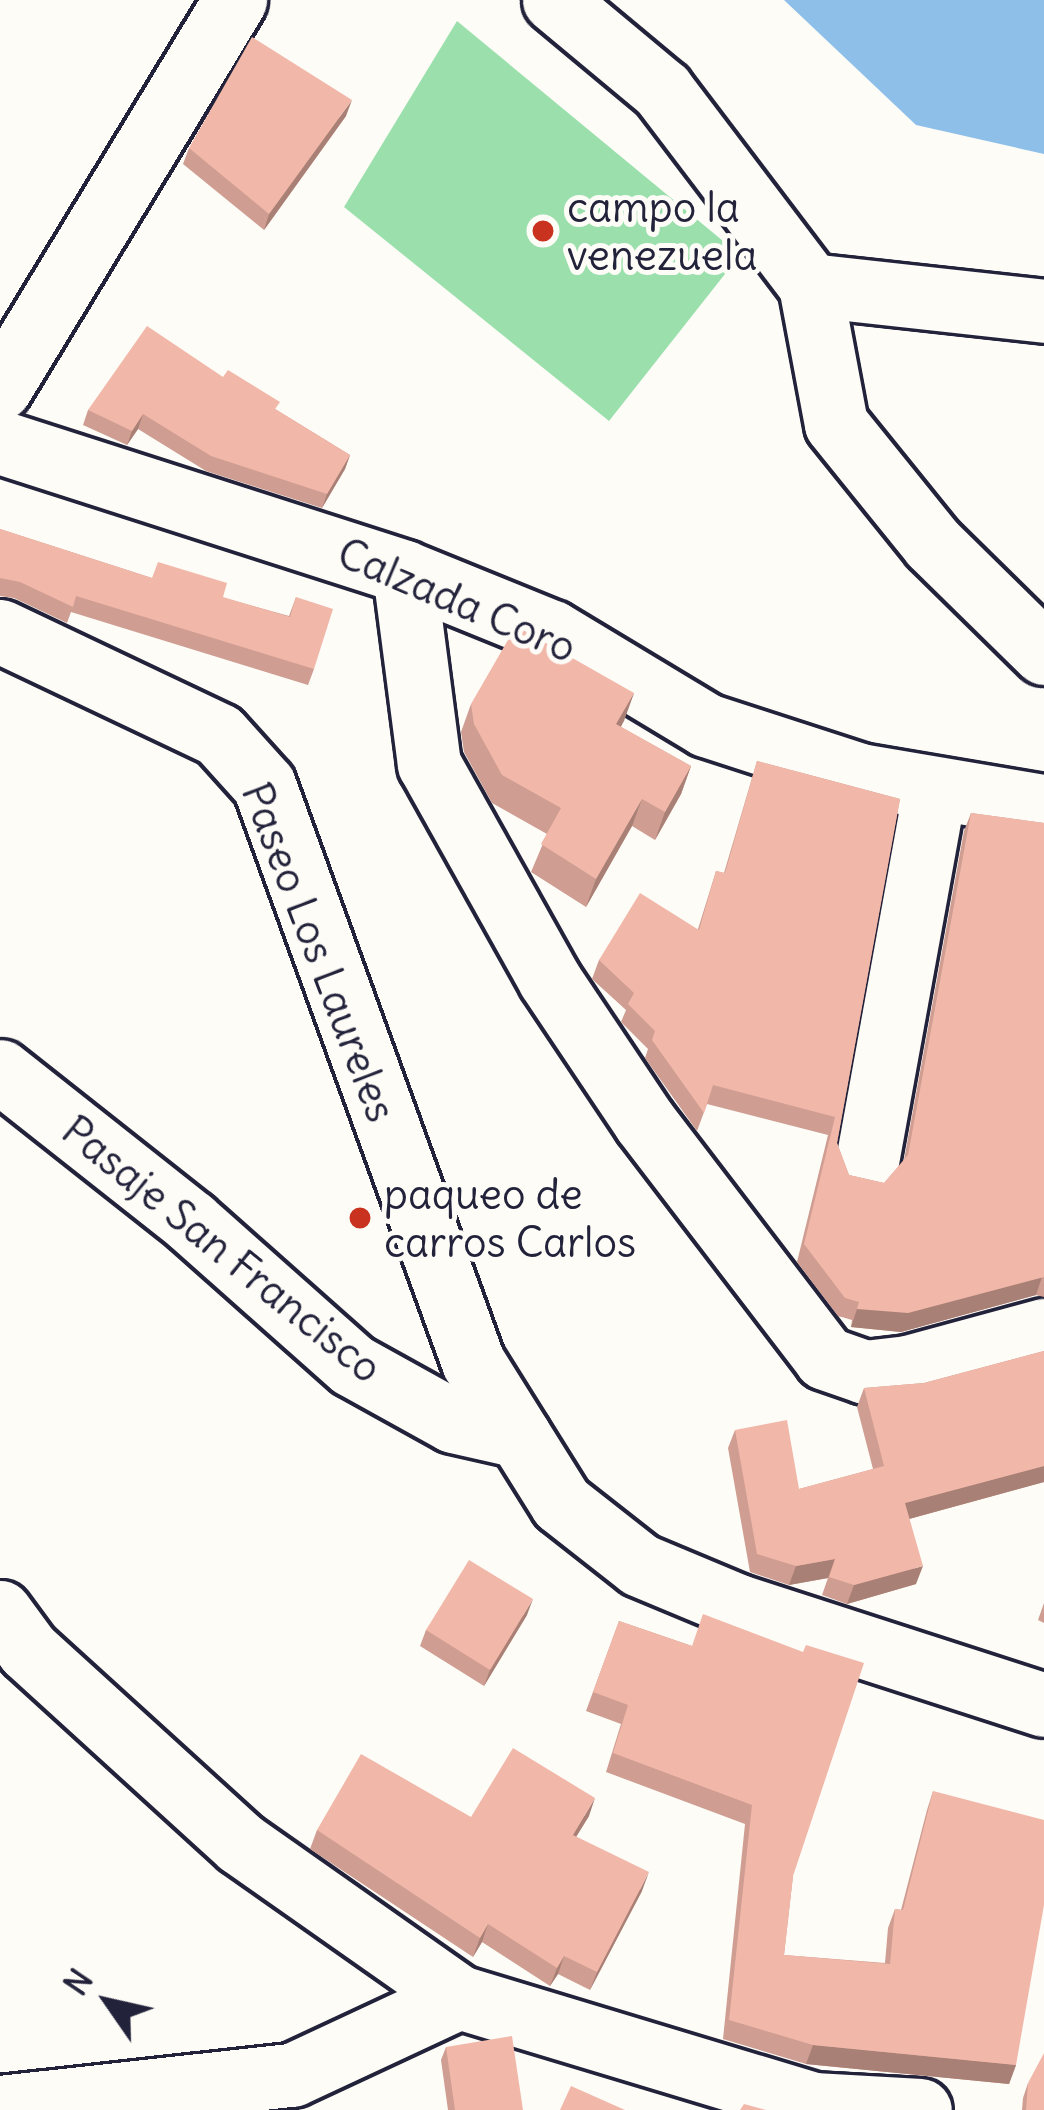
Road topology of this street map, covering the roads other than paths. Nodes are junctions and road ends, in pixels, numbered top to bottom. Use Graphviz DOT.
graph roads {
  1 [pos="235,0"];
  2 [pos="554,0"];
  3 [pos="811,285"];
  4 [pos="1044,311"];
  5 [pos="0,388"];
  6 [pos="0,442"];
  7 [pos="404,572"];
  8 [pos="0,631"];
  9 [pos="1044,653"];
  10 [pos="935,789"];
  11 [pos="1044,806"];
  12 [pos="0,1071"];
  13 [pos="866,1167"];
  14 [pos="1044,1330"];
  15 [pos="519,1436"];
  16 [pos="0,1612"];
  17 [pos="1044,1705"];
  18 [pos="458,1997"];
  19 [pos="616,2051"];
  20 [pos="0,2107"];
  21 [pos="674,2110"];
  22 [pos="920,2110"];
  1 -- 5 [label="street"];
  2 -- 3 [label="street"];
  3 -- 4 [label="street"];
  3 -- 9 [label="street"];
  6 -- 7 [label="street, Calzada Coro"];
  7 -- 10 [label="street, Calzada Coro"];
  7 -- 14 [label="street"];
  8 -- 15 [label="street, Paseo Los Laureles"];
  10 -- 11 [label="street, Calzada Coro"];
  10 -- 13 [label="street"];
  12 -- 15 [label="street, Pasaje San Francisco"];
  15 -- 17 [label="street, Paseo Los Laureles"];
  16 -- 18 [label="street"];
  18 -- 19 [label="street"];
  18 -- 20 [label="street"];
  19 -- 21 [label="street"];
  19 -- 22 [label="street"];
}
